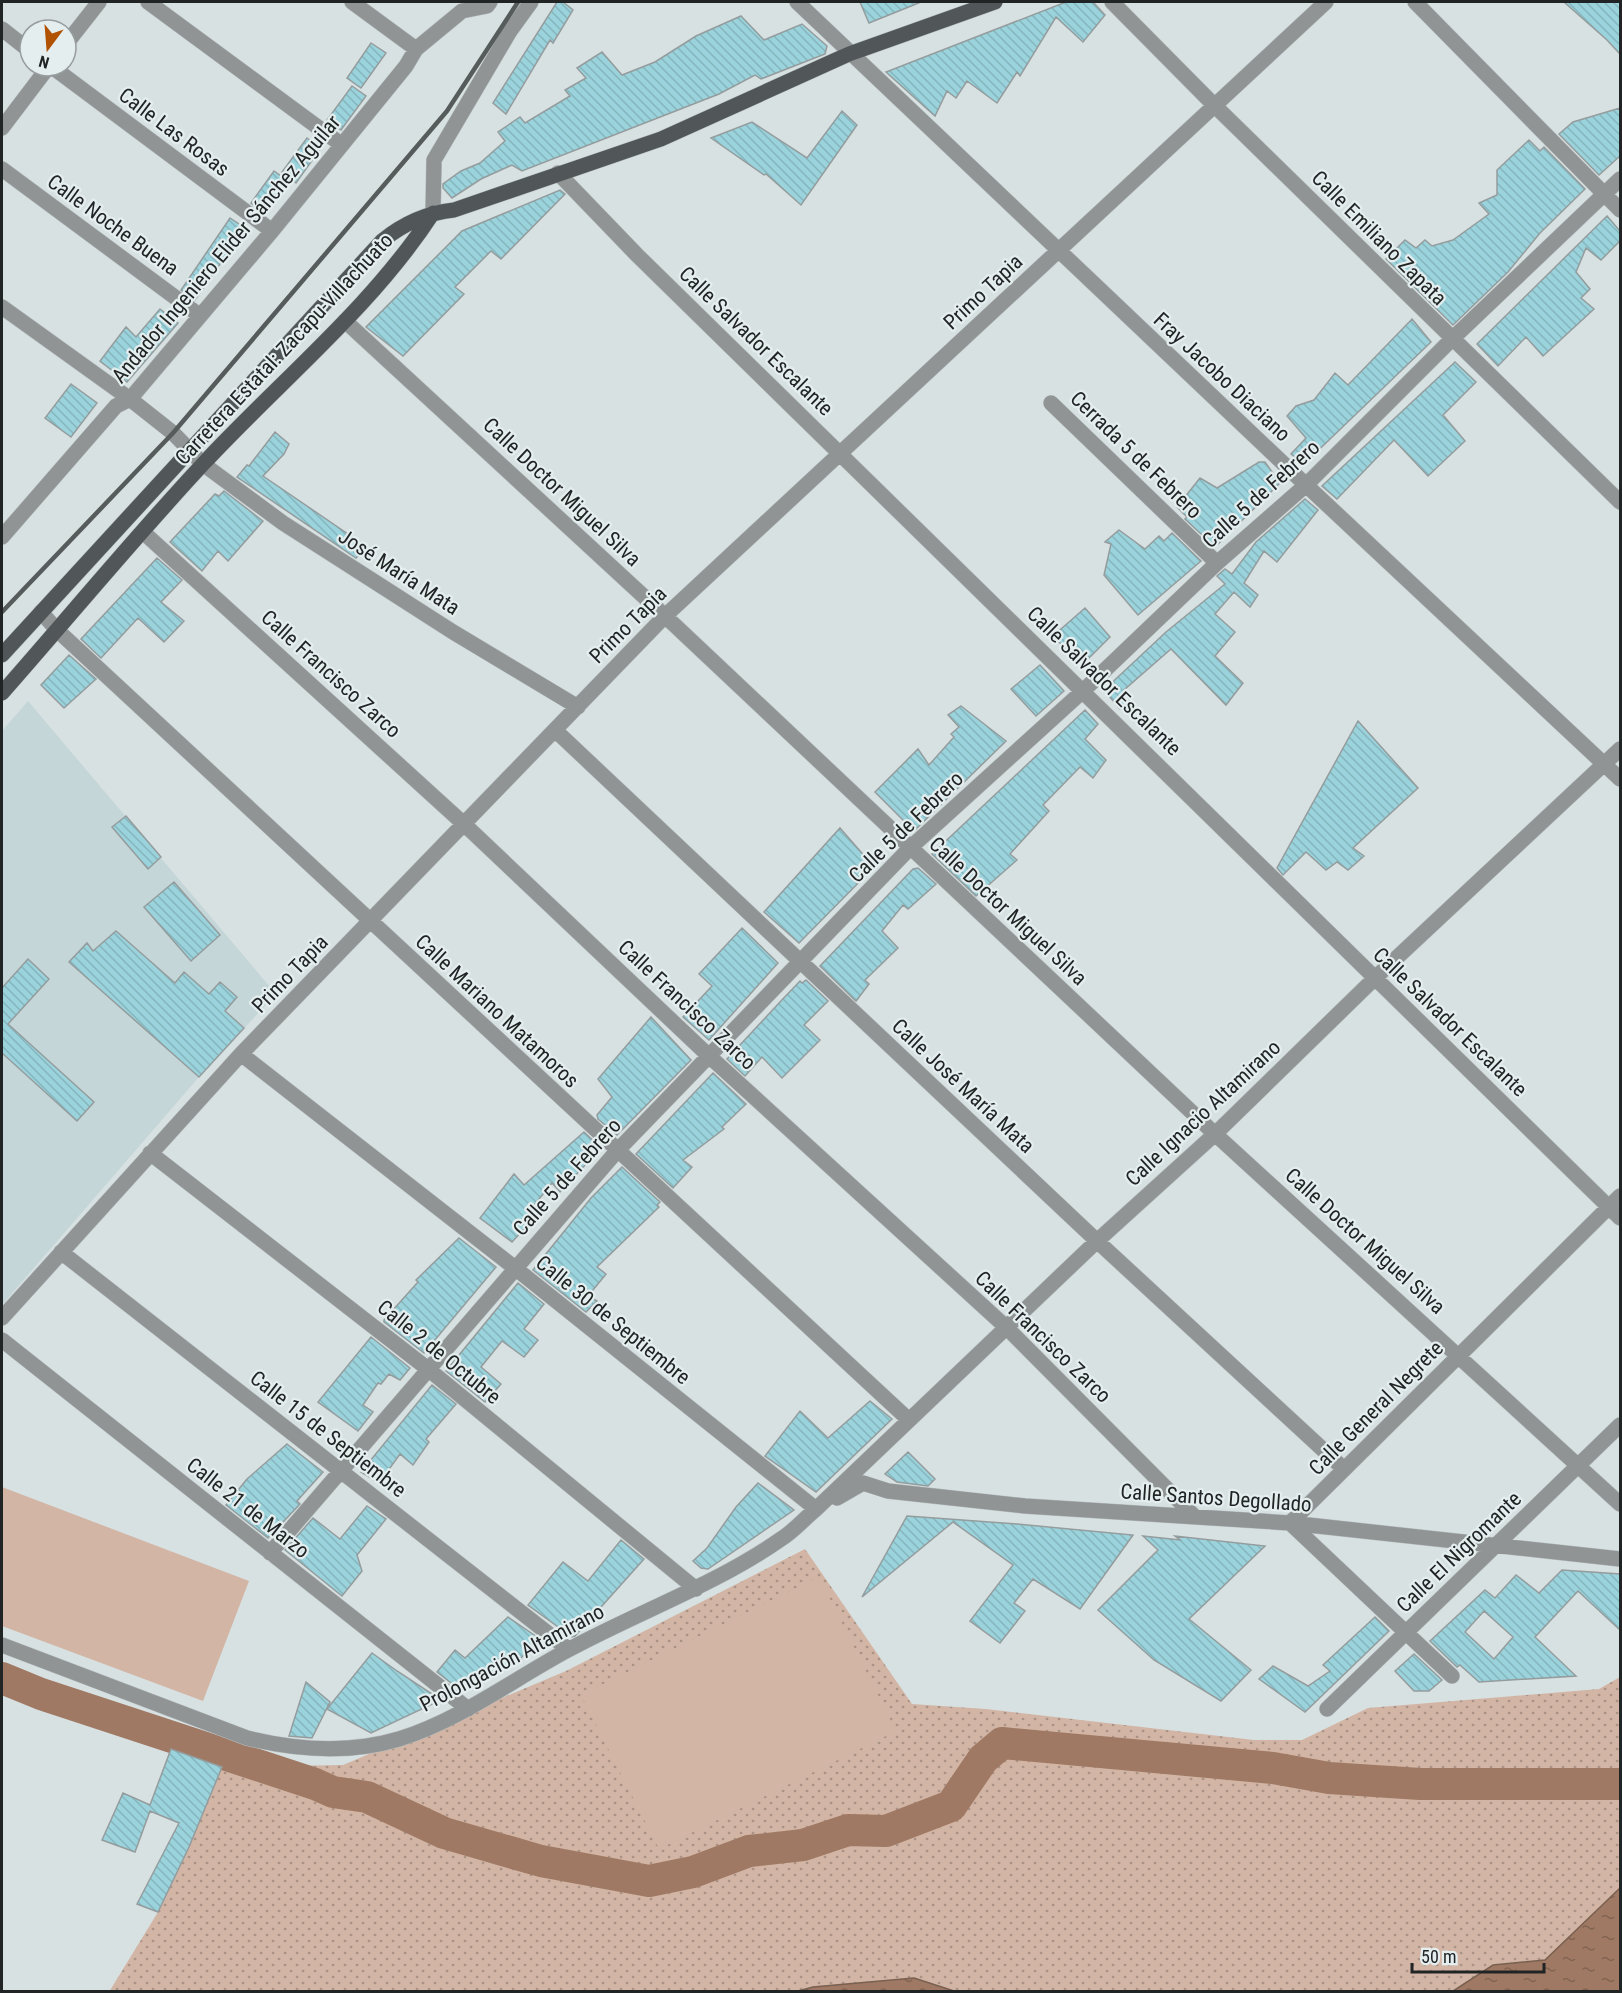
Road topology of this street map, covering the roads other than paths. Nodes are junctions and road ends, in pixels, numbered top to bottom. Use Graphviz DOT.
graph roads {
  1 [pos="99,2"];
  2 [pos="148,2"];
  3 [pos="352,2"];
  4 [pos="490,2"];
  5 [pos="531,2"];
  6 [pos="797,2"];
  7 [pos="995,2"];
  8 [pos="1112,2"];
  9 [pos="1326,2"];
  10 [pos="1415,2"];
  11 [pos="2,29"];
  12 [pos="78,29"];
  13 [pos="18,42"];
  14 [pos="416,49"];
  15 [pos="849,54"];
  16 [pos="41,78"];
  17 [pos="66,78"];
  18 [pos="1214,105"];
  19 [pos="2,128"];
  20 [pos="342,145"];
  21 [pos="2,169"];
  22 [pos="558,173"];
  23 [pos="1620,179"];
  24 [pos="1604,194"];
  25 [pos="1620,210"];
  26 [pos="433,213"];
  27 [pos="272,231"];
  28 [pos="1058,250"];
  29 [pos="2,307"];
  30 [pos="200,315"];
  31 [pos="345,321"];
  32 [pos="1452,339"];
  33 [pos="130,399"];
  34 [pos="1051,403"];
  35 [pos="187,451"];
  36 [pos="841,454"];
  37 [pos="203,464"];
  38 [pos="1306,485"];
  39 [pos="1620,502"];
  40 [pos="143,532"];
  41 [pos="2,537"];
  42 [pos="1217,563"];
  43 [pos="41,612"];
  44 [pos="665,616"];
  45 [pos="57,630"];
  46 [pos="2,655"];
  47 [pos="1084,690"];
  48 [pos="2,693"];
  49 [pos="578,706"];
  50 [pos="555,731"];
  51 [pos="1620,749"];
  52 [pos="1604,765"];
  53 [pos="1620,779"];
  54 [pos="465,825"];
  55 [pos="910,848"];
  56 [pos="369,922"];
  57 [pos="801,962"];
  58 [pos="1375,978"];
  59 [pos="242,1054"];
  60 [pos="709,1056"];
  61 [pos="1215,1134"];
  62 [pos="617,1151"];
  63 [pos="150,1154"];
  64 [pos="1620,1196"];
  65 [pos="1615,1213"];
  66 [pos="1097,1241"];
  67 [pos="61,1252"];
  68 [pos="515,1268"];
  69 [pos="2,1318"];
  70 [pos="1007,1328"];
  71 [pos="2,1340"];
  72 [pos="1460,1354"];
  73 [pos="428,1369"];
  74 [pos="909,1420"];
  75 [pos="1620,1425"];
  76 [pos="868,1460"];
  77 [pos="1579,1466"];
  78 [pos="340,1469"];
  79 [pos="1344,1469"];
  80 [pos="863,1483"];
  81 [pos="1620,1504"];
  82 [pos="816,1509"];
  83 [pos="1195,1517"];
  84 [pos="1290,1523"];
  85 [pos="1493,1546"];
  86 [pos="270,1553"];
  87 [pos="1620,1559"];
  88 [pos="696,1589"];
  89 [pos="1405,1633"];
  90 [pos="2,1645"];
  91 [pos="568,1649"];
  92 [pos="1452,1676"];
  93 [pos="468,1709"];
  94 [pos="1327,1709"];
  1 -- 12 [label="street"];
  2 -- 20 [label="street"];
  3 -- 14 [label="street"];
  4 -- 14 [label="street, Andador Ingeniero Elider Sánchez Aguilar"];
  5 -- 26 [label="street"];
  6 -- 15 [label="street, Fray Jacobo Diaciano"];
  7 -- 15 [label="main road"];
  8 -- 18 [label="street, Calle Emiliano Zapata"];
  9 -- 18 [label="street, Primo Tapia"];
  10 -- 24 [label="street"];
  11 -- 13 [label="street"];
  14 -- 20 [label="street, Andador Ingeniero Elider Sánchez Aguilar"];
  15 -- 22 [label="main road"];
  15 -- 28 [label="street, Fray Jacobo Diaciano"];
  16 -- 19 [label="street"];
  17 -- 27 [label="street, Calle Las Rosas"];
  18 -- 28 [label="street, Primo Tapia"];
  18 -- 32 [label="street, Calle Emiliano Zapata"];
  20 -- 27 [label="street, Andador Ingeniero Elider Sánchez Aguilar"];
  21 -- 30 [label="street, Calle Noche Buena"];
  22 -- 26 [label="main road"];
  22 -- 36 [label="street, Calle Salvador Escalante"];
  23 -- 24 [label="street, Calle 5 de Febrero"];
  24 -- 25 [label="street"];
  24 -- 32 [label="street, Calle 5 de Febrero"];
  26 -- 31 [label="main road, Carretera Estatal: Zacapu-Villachuato"];
  26 -- 35 [label="main road"];
  27 -- 30 [label="street, Andador Ingeniero Elider Sánchez Aguilar"];
  28 -- 36 [label="street, Primo Tapia"];
  28 -- 38 [label="street, Fray Jacobo Diaciano"];
  29 -- 33 [label="street, José María Mata"];
  30 -- 33 [label="street, Andador Ingeniero Elider Sánchez Aguilar"];
  31 -- 37 [label="main road, Carretera Estatal: Zacapu-Villachuato"];
  31 -- 44 [label="street, Calle Doctor Miguel Silva"];
  32 -- 38 [label="street, Calle 5 de Febrero"];
  32 -- 39 [label="street, Calle Emiliano Zapata"];
  33 -- 35 [label="street, José María Mata"];
  33 -- 41 [label="street, Andador Ingeniero Elider Sánchez Aguilar"];
  34 -- 42 [label="street, Cerrada 5 de Febrero"];
  35 -- 37 [label="street, José María Mata"];
  35 -- 43 [label="main road"];
  36 -- 44 [label="street, Primo Tapia"];
  36 -- 47 [label="street, Calle Salvador Escalante"];
  37 -- 40 [label="main road, Carretera Estatal: Zacapu-Villachuato"];
  37 -- 49 [label="street, José María Mata"];
  38 -- 42 [label="street, Calle 5 de Febrero"];
  38 -- 52 [label="street, Fray Jacobo Diaciano"];
  40 -- 45 [label="main road, Carretera Estatal: Zacapu-Villachuato"];
  40 -- 54 [label="street, Calle Francisco Zarco"];
  42 -- 47 [label="street, Calle 5 de Febrero"];
  43 -- 45 [label="street, Calle Mariano Matamoros"];
  43 -- 46 [label="main road"];
  44 -- 49 [label="street, Primo Tapia"];
  44 -- 55 [label="street, Calle Doctor Miguel Silva"];
  45 -- 48 [label="main road, Carretera Estatal: Zacapu-Villachuato"];
  45 -- 56 [label="street, Calle Mariano Matamoros"];
  47 -- 55 [label="street, Calle 5 de Febrero"];
  47 -- 58 [label="street, Calle Salvador Escalante"];
  49 -- 50 [label="street, Primo Tapia"];
  50 -- 54 [label="street, Primo Tapia"];
  50 -- 57 [label="street, Calle José María Mata"];
  51 -- 52 [label="street, Calle Ignacio Altamirano"];
  52 -- 53 [label="street, Fray Jacobo Diaciano"];
  52 -- 58 [label="street, Calle Ignacio Altamirano"];
  54 -- 56 [label="street, Primo Tapia"];
  54 -- 60 [label="street, Calle Francisco Zarco"];
  55 -- 57 [label="street, Calle 5 de Febrero"];
  55 -- 61 [label="street, Calle Doctor Miguel Silva"];
  56 -- 59 [label="street, Primo Tapia"];
  56 -- 62 [label="street, Calle Mariano Matamoros"];
  57 -- 60 [label="street, Calle 5 de Febrero"];
  57 -- 66 [label="street, Calle José María Mata"];
  58 -- 61 [label="street, Calle Ignacio Altamirano"];
  58 -- 65 [label="street, Calle Salvador Escalante"];
  59 -- 63 [label="street, Primo Tapia"];
  59 -- 68 [label="street, Calle 30 de Septiembre"];
  60 -- 62 [label="street, Calle 5 de Febrero"];
  60 -- 70 [label="street, Calle Francisco Zarco"];
  61 -- 66 [label="street, Calle Ignacio Altamirano"];
  61 -- 72 [label="street, Calle Doctor Miguel Silva"];
  62 -- 68 [label="street, Calle 5 de Febrero"];
  62 -- 74 [label="street, Calle Mariano Matamoros"];
  63 -- 67 [label="street, Primo Tapia"];
  63 -- 73 [label="street, Calle 2 de Octubre"];
  64 -- 65 [label="street, Calle General Negrete"];
  65 -- 72 [label="street, Calle General Negrete"];
  66 -- 70 [label="street, Calle Ignacio Altamirano"];
  66 -- 79 [label="street, Calle José María Mata"];
  67 -- 69 [label="street, Primo Tapia"];
  67 -- 78 [label="street, Calle 15 de Septiembre"];
  68 -- 73 [label="street, Calle 5 de Febrero"];
  68 -- 82 [label="street, Calle 30 de Septiembre"];
  70 -- 74 [label="street, Calle Ignacio Altamirano"];
  70 -- 83 [label="street, Calle Francisco Zarco"];
  71 -- 86 [label="street, Calle 21 de Marzo"];
  72 -- 77 [label="street, Calle Doctor Miguel Silva"];
  72 -- 79 [label="street, Calle General Negrete"];
  73 -- 78 [label="street, Calle 5 de Febrero"];
  73 -- 88 [label="street, Calle 2 de Octubre"];
  74 -- 76 [label="street, Calle Ignacio Altamirano"];
  75 -- 77 [label="street, Calle El Nigromante"];
  76 -- 80 [label="street"];
  76 -- 82 [label="street, Calle Ignacio Altamirano"];
  77 -- 81 [label="street, Calle Doctor Miguel Silva"];
  77 -- 85 [label="street, Calle El Nigromante"];
  78 -- 86 [label="street, Calle 5 de Febrero"];
  78 -- 91 [label="street, Calle 15 de Septiembre"];
  79 -- 84 [label="street, Calle General Negrete"];
  80 -- 82 [label="street"];
  80 -- 83 [label="street, Calle Santos Degollado"];
  82 -- 88 [label="street, Prolongación Altamirano"];
  83 -- 84 [label="street, Calle Santos Degollado"];
  84 -- 85 [label="street, Calle Santos Degollado"];
  84 -- 89 [label="street"];
  85 -- 87 [label="street, Calle Santos Degollado"];
  85 -- 89 [label="street, Calle El Nigromante"];
  86 -- 93 [label="street, Calle 21 de Marzo"];
  88 -- 91 [label="street, Prolongación Altamirano"];
  89 -- 92 [label="street"];
  89 -- 94 [label="street, Calle El Nigromante"];
  90 -- 93 [label="street, Prolongación Altamirano"];
  91 -- 93 [label="street, Prolongación Altamirano"];
}
